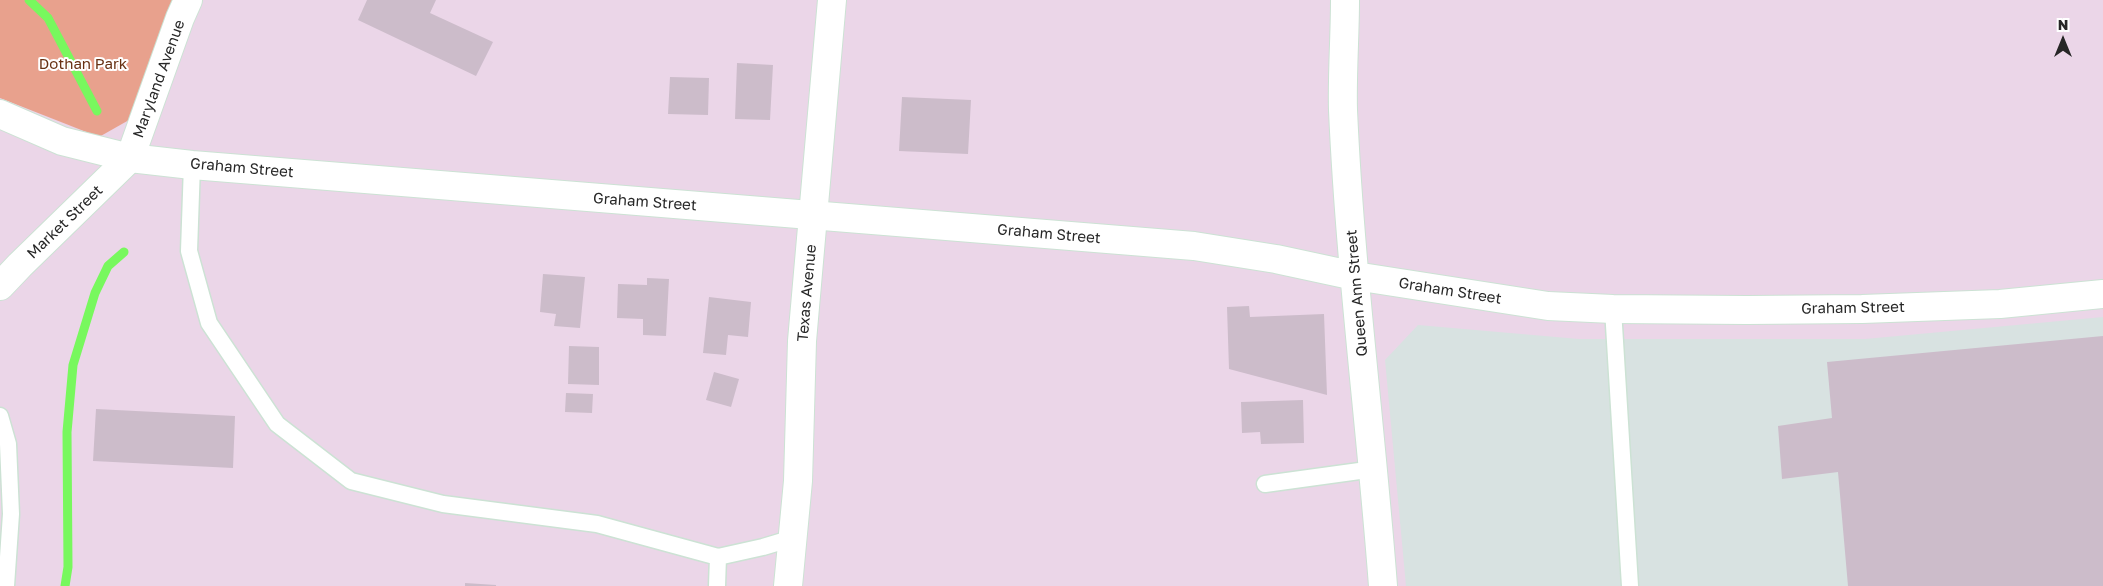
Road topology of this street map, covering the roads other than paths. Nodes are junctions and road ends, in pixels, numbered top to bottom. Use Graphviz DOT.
graph roads {
  1 [pos="188,0"];
  2 [pos="832,0"];
  3 [pos="1345,0"];
  4 [pos="0,114"];
  5 [pos="130,158"];
  6 [pos="192,165"];
  7 [pos="813,215"];
  8 [pos="1355,276"];
  9 [pos="0,286"];
  10 [pos="2103,294"];
  11 [pos="1612,309"];
  12 [pos="0,416"];
  13 [pos="1374,469"];
  14 [pos="1265,484"];
  15 [pos="793,538"];
  16 [pos="718,557"];
  17 [pos="6,586"];
  18 [pos="717,586"];
  19 [pos="788,586"];
  20 [pos="1383,586"];
  21 [pos="1630,586"];
  1 -- 5 [label="street, Maryland Avenue"];
  2 -- 7 [label="street, Texas Avenue"];
  3 -- 8 [label="street, Queen Ann Street"];
  4 -- 5 [label="street, Graham Street"];
  5 -- 6 [label="street, Graham Street"];
  5 -- 9 [label="street, Market Street"];
  6 -- 7 [label="street, Graham Street"];
  6 -- 16 [label="lane"];
  7 -- 8 [label="street, Graham Street"];
  7 -- 15 [label="street, Texas Avenue"];
  8 -- 11 [label="street, Graham Street"];
  8 -- 13 [label="street, Queen Ann Street"];
  10 -- 11 [label="street, Graham Street"];
  11 -- 21 [label="lane"];
  12 -- 17 [label="lane"];
  13 -- 14 [label="lane"];
  13 -- 20 [label="street, Queen Ann Street"];
  15 -- 16 [label="lane"];
  15 -- 19 [label="street, Texas Avenue"];
  16 -- 18 [label="lane"];
}
